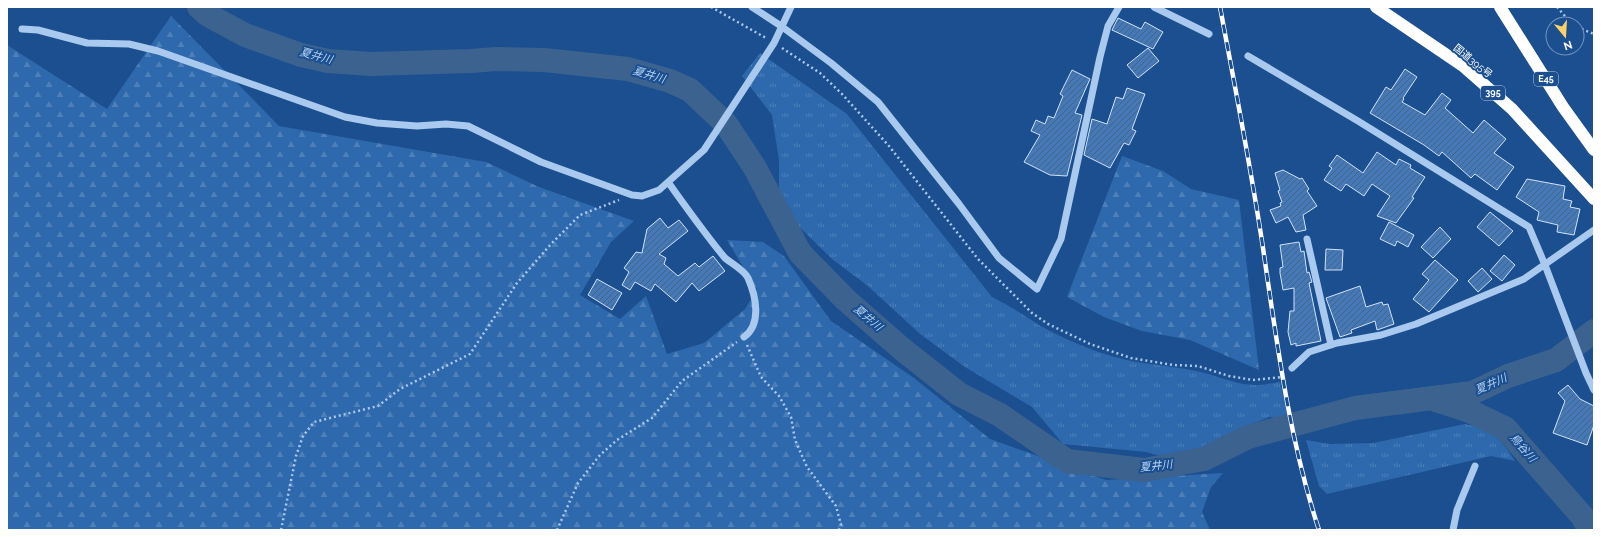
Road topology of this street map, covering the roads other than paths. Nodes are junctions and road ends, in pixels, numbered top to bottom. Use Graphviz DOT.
graph roads {
  1 [pos="752,7"];
  2 [pos="791,7"];
  3 [pos="1120,7"];
  4 [pos="1154,7"];
  5 [pos="1376,7"];
  6 [pos="1500,7"];
  7 [pos="781,26"];
  8 [pos="22,29"];
  9 [pos="1209,34"];
  10 [pos="1248,56"];
  11 [pos="1594,150"];
  12 [pos="668,182"];
  13 [pos="1594,199"];
  14 [pos="1594,230"];
  15 [pos="1307,240"];
  16 [pos="1545,265"];
  17 [pos="744,337"];
  18 [pos="1331,345"];
  19 [pos="1292,368"];
  20 [pos="1594,390"];
  21 [pos="1475,466"];
  22 [pos="1453,530"];
  1 -- 7 [label="street"];
  2 -- 7 [label="street"];
  3 -- 7 [label="street"];
  4 -- 9 [label="street"];
  5 -- 13 [label="highway, 国道395号 / 395"];
  6 -- 11 [label="highway, E45"];
  7 -- 12 [label="street"];
  8 -- 12 [label="street"];
  10 -- 16 [label="street"];
  12 -- 17 [label="street"];
  14 -- 16 [label="street"];
  15 -- 18 [label="street"];
  16 -- 18 [label="street"];
  16 -- 20 [label="street"];
  18 -- 19 [label="street"];
  21 -- 22 [label="street"];
}
